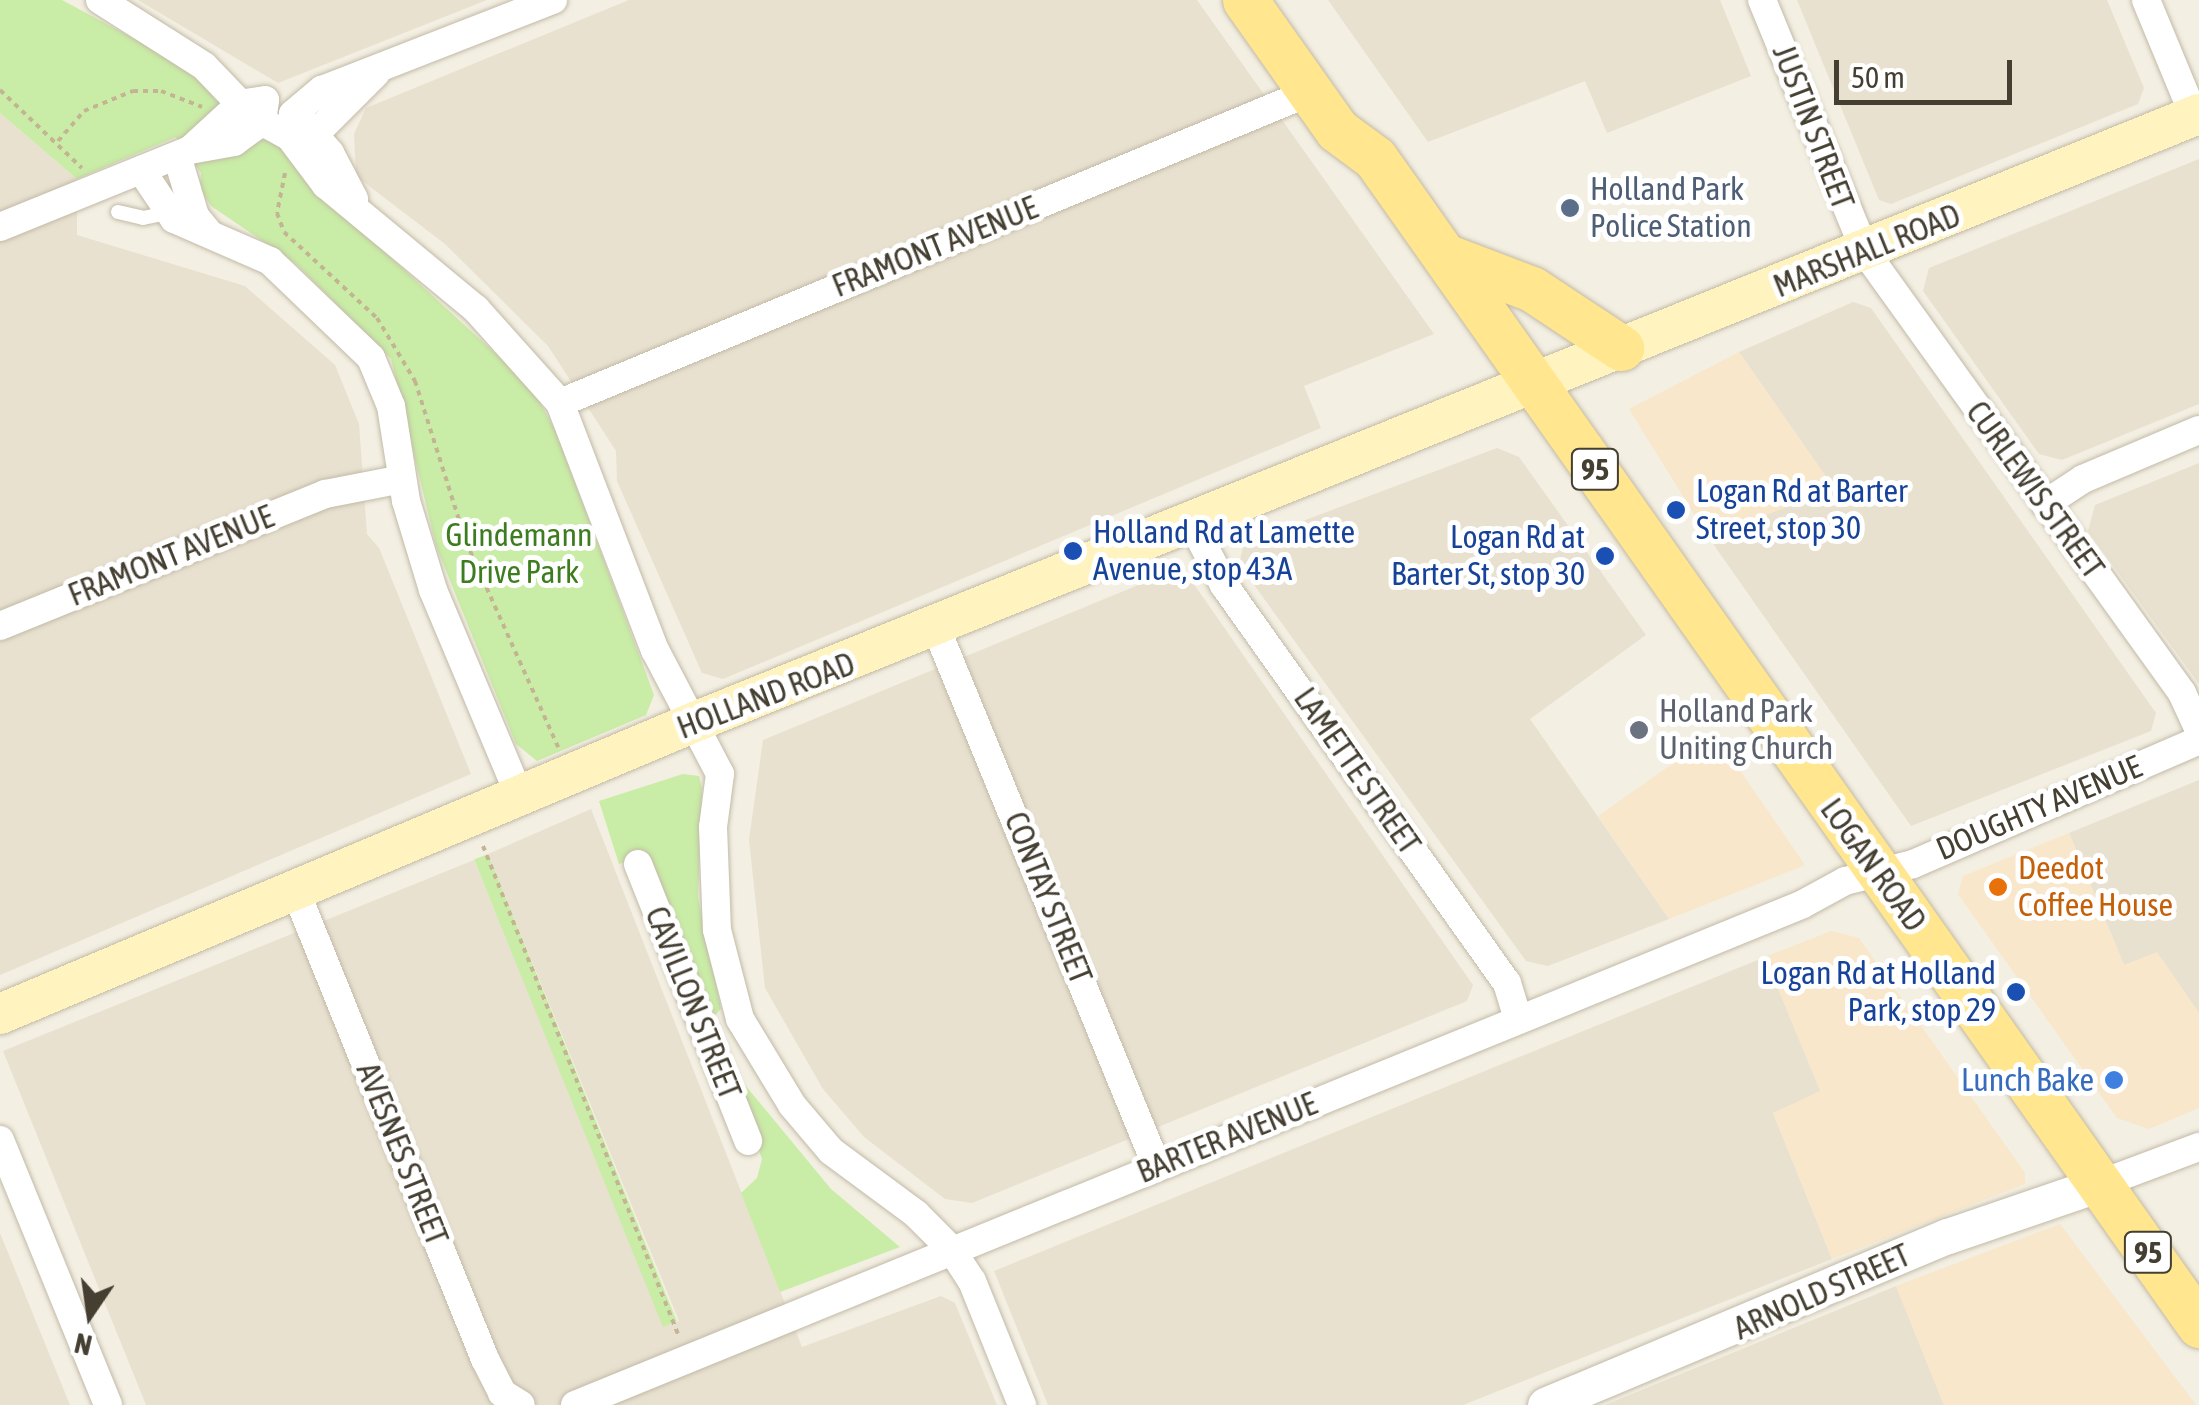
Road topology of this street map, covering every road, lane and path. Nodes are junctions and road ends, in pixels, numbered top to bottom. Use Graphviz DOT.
graph roads {
  1 [pos="100,0"];
  2 [pos="553,0"];
  3 [pos="1246,0"];
  4 [pos="1282,0"];
  5 [pos="1762,0"];
  6 [pos="2146,0"];
  7 [pos="0,90"];
  8 [pos="1310,92"];
  9 [pos="256,109"];
  10 [pos="208,110"];
  11 [pos="2197,115"];
  12 [pos="299,128"];
  13 [pos="58,141"];
  14 [pos="184,153"];
  15 [pos="1375,158"];
  16 [pos="141,170"];
  17 [pos="93,190"];
  18 [pos="118,212"];
  19 [pos="167,213"];
  20 [pos="0,227"];
  21 [pos="209,234"];
  22 [pos="1866,253"];
  23 [pos="1445,256"];
  24 [pos="1622,348"];
  25 [pos="1534,384"];
  26 [pos="560,402"];
  27 [pos="2199,430"];
  28 [pos="402,479"];
  29 [pos="2046,504"];
  30 [pos="1193,525"];
  31 [pos="0,626"];
  32 [pos="937,630"];
  33 [pos="697,722"];
  34 [pos="2199,730"];
  35 [pos="2199,740"];
  36 [pos="519,795"];
  37 [pos="474,817"];
  38 [pos="638,864"];
  39 [pos="1879,873"];
  40 [pos="296,892"];
  41 [pos="0,1014"];
  42 [pos="1518,1019"];
  43 [pos="744,1027"];
  44 [pos="709,1043"];
  45 [pos="0,1140"];
  46 [pos="748,1141"];
  47 [pos="2199,1147"];
  48 [pos="1158,1167"];
  49 [pos="2100,1184"];
  50 [pos="951,1249"];
  51 [pos="2199,1325"];
  52 [pos="688,1360"];
  53 [pos="108,1405"];
  54 [pos="521,1405"];
  55 [pos="575,1405"];
  56 [pos="1022,1405"];
  57 [pos="1546,1405"];
  1 -- 9 [label="street"];
  2 -- 12 [label="street"];
  3 -- 8 [label="main road, LOGAN ROAD / 95"];
  4 -- 15 [label="main road, LOGAN ROAD / 95"];
  5 -- 22 [label="street, JUSTIN STREET"];
  6 -- 11 [label="street"];
  7 -- 13 [label="path"];
  8 -- 15 [label="main road, LOGAN ROAD / 95"];
  8 -- 26 [label="street, FRAMONT AVENUE"];
  9 -- 12 [label="street"];
  9 -- 14 [label="street"];
  10 -- 13 [label="path"];
  11 -- 22 [label="main road, MARSHALL ROAD"];
  12 -- 26 [label="street"];
  13 -- 17 [label="path"];
  14 -- 16 [label="street"];
  14 -- 21 [label="street"];
  15 -- 23 [label="main road, LOGAN ROAD / 95"];
  16 -- 17 [label="street"];
  16 -- 19 [label="street"];
  17 -- 20 [label="street"];
  18 -- 19 [label="lane"];
  19 -- 21 [label="street"];
  21 -- 28 [label="street"];
  22 -- 24 [label="main road, MARSHALL ROAD"];
  22 -- 29 [label="street, CURLEWIS STREET"];
  23 -- 24 [label="main road"];
  23 -- 25 [label="main road, LOGAN ROAD / 95"];
  24 -- 25 [label="main road, MARSHALL ROAD"];
  25 -- 30 [label="main road, HOLLAND ROAD"];
  25 -- 39 [label="main road, LOGAN ROAD / 95"];
  26 -- 33 [label="street, CAVILLON STREET"];
  27 -- 29 [label="street"];
  28 -- 31 [label="street, FRAMONT AVENUE"];
  28 -- 36 [label="street"];
  29 -- 34 [label="street, CURLEWIS STREET"];
  30 -- 32 [label="main road, HOLLAND ROAD"];
  30 -- 42 [label="street, LAMETTE STREET"];
  32 -- 33 [label="main road, HOLLAND ROAD"];
  32 -- 48 [label="street, CONTAY STREET"];
  33 -- 36 [label="main road, HOLLAND ROAD"];
  33 -- 43 [label="street, CAVILLON STREET"];
  35 -- 39 [label="street, DOUGHTY AVENUE"];
  36 -- 37 [label="main road, HOLLAND ROAD"];
  37 -- 40 [label="main road, HOLLAND ROAD"];
  37 -- 52 [label="path"];
  38 -- 44 [label="street, CAVILLON STREET"];
  39 -- 42 [label="street, BARTER AVENUE"];
  39 -- 49 [label="main road, LOGAN ROAD / 95"];
  40 -- 41 [label="main road, HOLLAND ROAD"];
  40 -- 54 [label="street, AVESNES STREET"];
  42 -- 48 [label="street, BARTER AVENUE"];
  43 -- 44 [label="street"];
  43 -- 50 [label="street, CAVILLON STREET"];
  44 -- 46 [label="street, CAVILLON STREET"];
  45 -- 53 [label="street"];
  47 -- 49 [label="street"];
  48 -- 50 [label="street, BARTER AVENUE"];
  49 -- 51 [label="main road, LOGAN ROAD / 95"];
  49 -- 57 [label="street, ARNOLD STREET"];
  50 -- 52 [label="street, BARTER AVENUE"];
  50 -- 56 [label="street, CAVILLON STREET"];
  52 -- 55 [label="street, BARTER AVENUE"];
}
